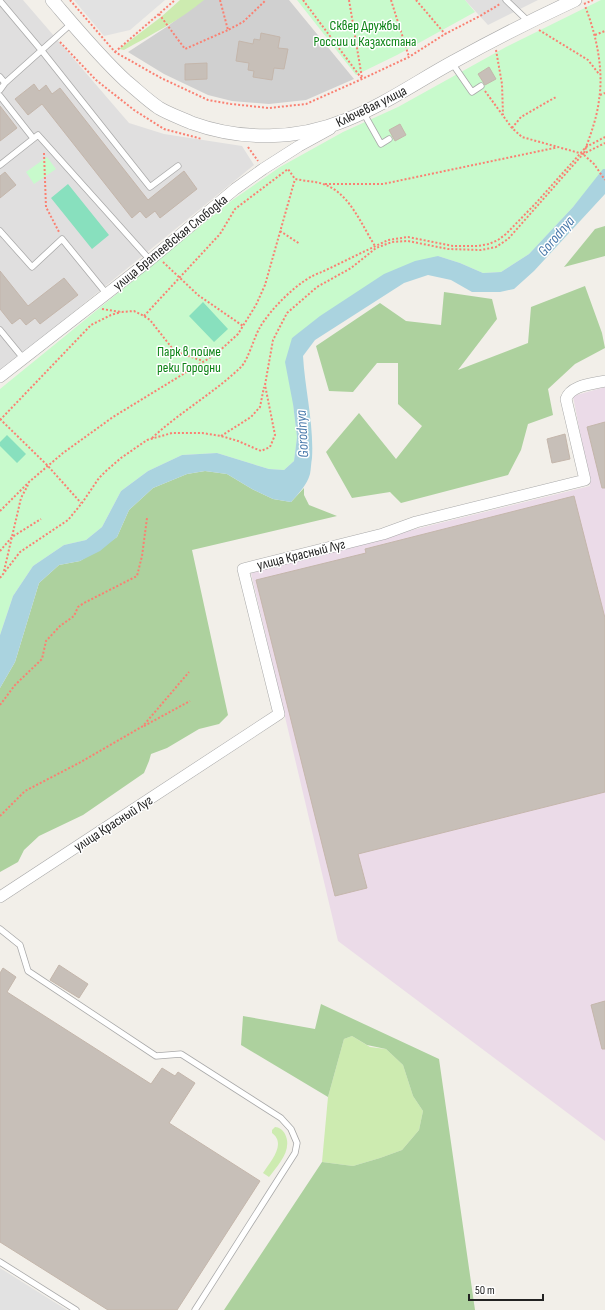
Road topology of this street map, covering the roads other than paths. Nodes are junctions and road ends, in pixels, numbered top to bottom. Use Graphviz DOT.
graph roads {
  1 [pos="52,0"];
  2 [pos="506,0"];
  3 [pos="0,1"];
  4 [pos="580,2"];
  5 [pos="72,23"];
  6 [pos="532,24"];
  7 [pos="42,51"];
  8 [pos="452,63"];
  9 [pos="0,77"];
  10 [pos="5,83"];
  11 [pos="481,86"];
  12 [pos="0,90"];
  13 [pos="0,96"];
  14 [pos="363,112"];
  15 [pos="348,119"];
  16 [pos="33,138"];
  17 [pos="389,139"];
  18 [pos="0,165"];
  19 [pos="178,166"];
  20 [pos="0,231"];
  21 [pos="153,257"];
  22 [pos="106,293"];
  23 [pos="0,330"];
  24 [pos="23,358"];
  25 [pos="0,377"];
  26 [pos="605,381"];
  27 [pos="0,897"];
  28 [pos="0,929"];
  29 [pos="0,1262"];
  30 [pos="76,1310"];
  31 [pos="195,1310"];
  1 -- 5 [label="street, Ключевая улица"];
  2 -- 6 [label="lane"];
  3 -- 7 [label="lane"];
  4 -- 6 [label="street, Ключевая улица"];
  5 -- 7 [label="lane"];
  5 -- 15 [label="street, Ключевая улица"];
  6 -- 8 [label="street, Ключевая улица"];
  7 -- 10 [label="lane"];
  7 -- 19 [label="lane"];
  8 -- 11 [label="lane"];
  8 -- 14 [label="street, Ключевая улица"];
  9 -- 10 [label="lane"];
  10 -- 12 [label="lane"];
  13 -- 16 [label="lane"];
  14 -- 15 [label="street, Ключевая улица"];
  14 -- 17 [label="lane"];
  15 -- 21 [label="street, улица Братеевская Слободка"];
  16 -- 18 [label="lane"];
  16 -- 21 [label="lane"];
  20 -- 22 [label="lane"];
  21 -- 22 [label="street, улица Братеевская Слободка"];
  22 -- 24 [label="street, улица Братеевская Слободка"];
  23 -- 24 [label="lane"];
  24 -- 25 [label="street, улица Братеевская Слободка"];
  26 -- 27 [label="street, улица Красный Луг"];
  28 -- 31 [label="lane"];
  29 -- 30 [label="lane"];
}
